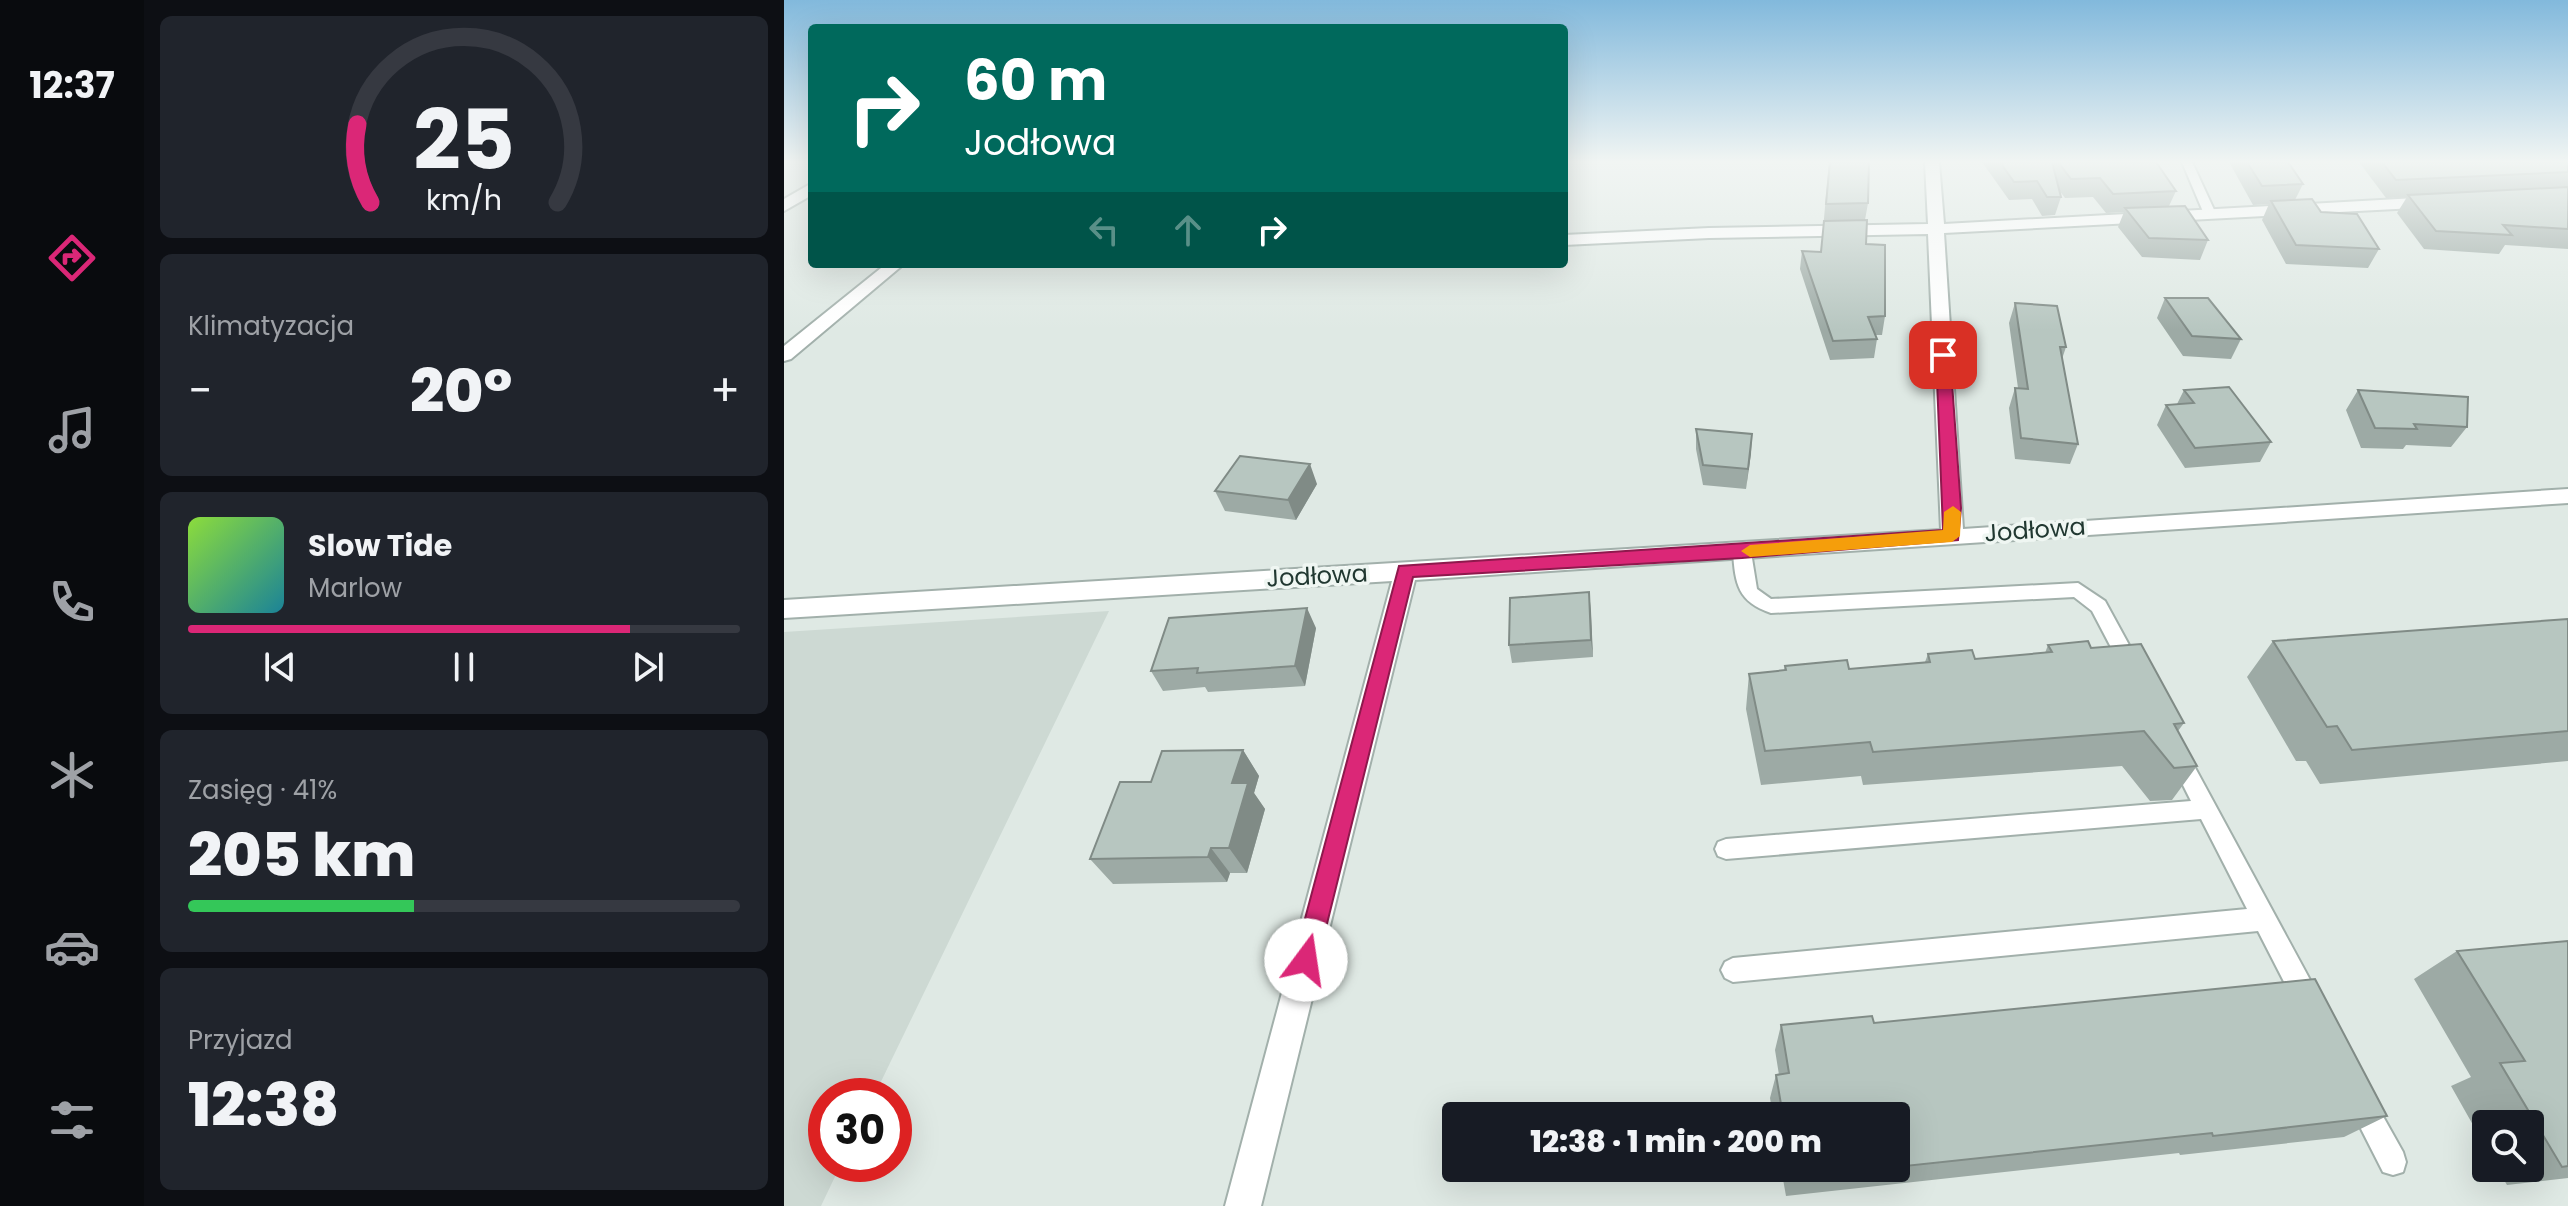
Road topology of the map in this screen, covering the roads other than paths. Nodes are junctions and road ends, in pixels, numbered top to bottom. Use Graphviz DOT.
graph roads {
  1 [pos="1935,218"];
  2 [pos="2126,218"];
  3 [pos="1936,228"];
  4 [pos="1568,240"];
  5 [pos="891,268"];
  6 [pos="784,355"];
  7 [pos="2568,496"];
  8 [pos="1952,536"];
  9 [pos="1742,552"];
  10 [pos="1406,571"];
  11 [pos="784,609"];
  12 [pos="2142,687"];
  13 [pos="2171,741"];
  14 [pos="2206,809"];
  15 [pos="1726,849"];
  16 [pos="2264,919"];
  17 [pos="1733,970"];
  18 [pos="2314,1014"];
  19 [pos="2350,1081"];
  20 [pos="2393,1162"];
  21 [pos="1243,1206"];
  1 -- 3 [label="street"];
  2 -- 3 [label="street"];
  3 -- 4 [label="street"];
  3 -- 8 [label="street"];
  5 -- 6 [label="street"];
  7 -- 8 [label="street, Jodłowa"];
  8 -- 9 [label="street, Jodłowa"];
  9 -- 10 [label="street, Jodłowa"];
  9 -- 12 [label="lane"];
  10 -- 11 [label="street, Jodłowa"];
  10 -- 21 [label="street"];
  13 -- 14 [label="lane"];
  14 -- 15 [label="lane"];
  14 -- 16 [label="lane"];
  16 -- 17 [label="lane"];
  16 -- 18 [label="lane"];
  19 -- 20 [label="lane"];
}
